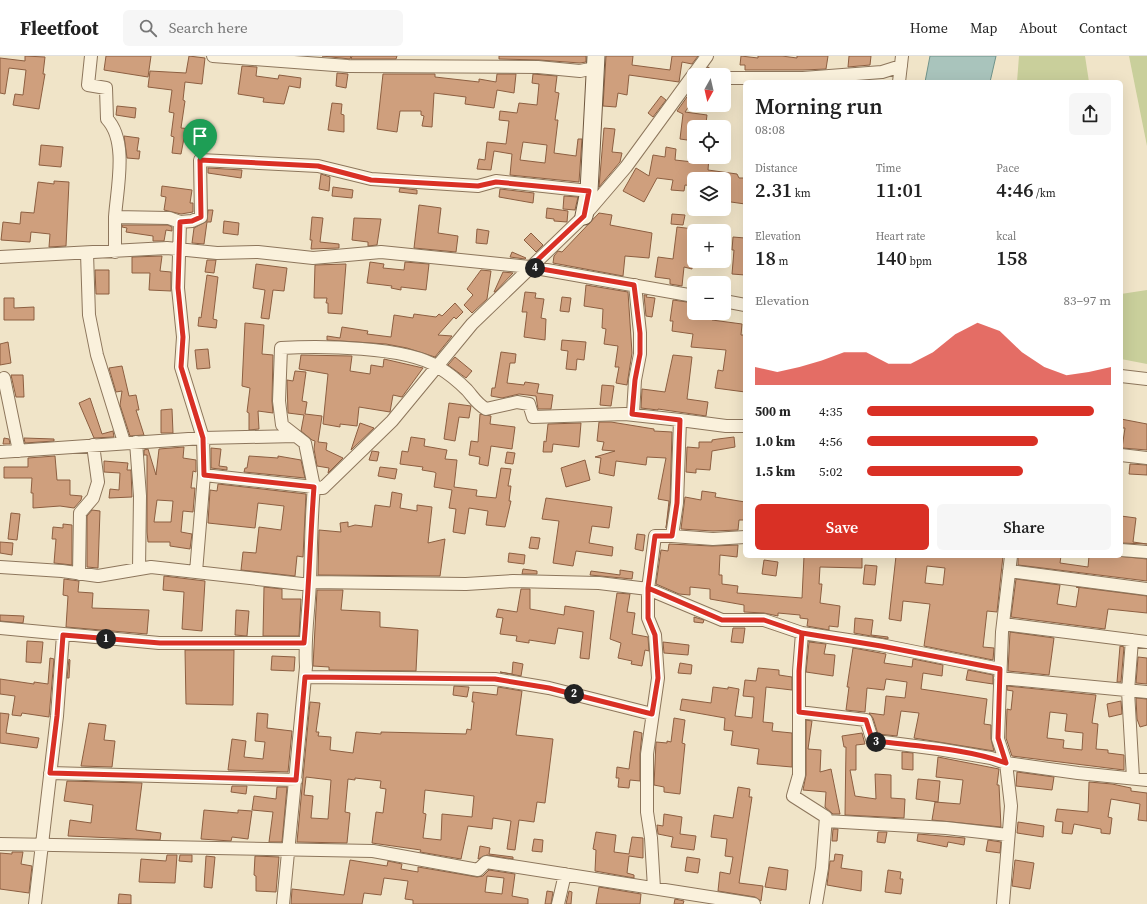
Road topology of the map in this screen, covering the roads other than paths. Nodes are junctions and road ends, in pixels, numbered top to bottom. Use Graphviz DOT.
graph roads {
  1 [pos="91,56"];
  2 [pos="213,56"];
  3 [pos="707,56"];
  4 [pos="902,61"];
  5 [pos="595,62"];
  6 [pos="698,68"];
  7 [pos="731,78"];
  8 [pos="899,80"];
  9 [pos="687,84"];
  10 [pos="589,191"];
  11 [pos="584,216"];
  12 [pos="115,217"];
  13 [pos="180,222"];
  14 [pos="178,249"];
  15 [pos="115,252"];
  16 [pos="87,253"];
  17 [pos="0,257"];
  18 [pos="530,267"];
  19 [pos="634,285"];
  20 [pos="687,295"];
  21 [pos="731,302"];
  22 [pos="743,305"];
  23 [pos="437,366"];
  24 [pos="1123,376"];
  25 [pos="4,378"];
  26 [pos="1147,379"];
  27 [pos="632,414"];
  28 [pos="680,420"];
  29 [pos="743,426"];
  30 [pos="296,436"];
  31 [pos="203,438"];
  32 [pos="124,442"];
  33 [pos="136,442"];
  34 [pos="93,445"];
  35 [pos="19,451"];
  36 [pos="0,452"];
  37 [pos="1123,454"];
  38 [pos="1147,458"];
  39 [pos="204,475"];
  40 [pos="314,487"];
  41 [pos="672,536"];
  42 [pos="743,537"];
  43 [pos="1123,550"];
  44 [pos="1147,552"];
  45 [pos="1011,558"];
  46 [pos="0,567"];
  47 [pos="139,569"];
  48 [pos="1009,571"];
  49 [pos="196,572"];
  50 [pos="78,574"];
  51 [pos="310,582"];
  52 [pos="648,588"];
  53 [pos="1147,589"];
  54 [pos="1003,624"];
  55 [pos="0,628"];
  56 [pos="802,633"];
  57 [pos="63,635"];
  58 [pos="1132,640"];
  59 [pos="1147,642"];
  60 [pos="304,643"];
  61 [pos="1000,673"];
  62 [pos="305,677"];
  63 [pos="1128,691"];
  64 [pos="1147,692"];
  65 [pos="799,712"];
  66 [pos="652,714"];
  67 [pos="1006,763"];
  68 [pos="50,773"];
  69 [pos="1133,778"];
  70 [pos="296,780"];
  71 [pos="1147,780"];
  72 [pos="826,821"];
  73 [pos="1008,835"];
  74 [pos="0,844"];
  75 [pos="41,845"];
  76 [pos="289,850"];
  77 [pos="565,874"];
  78 [pos="654,888"];
  79 [pos="34,904"];
  80 [pos="284,904"];
  81 [pos="558,904"];
  82 [pos="754,904"];
  83 [pos="818,904"];
  84 [pos="826,904"];
  85 [pos="1003,904"];
  1 -- 12 [label="street"];
  2 -- 5 [label="street"];
  3 -- 6 [label="street"];
  4 -- 7 [label="street"];
  4 -- 8 [label="street"];
  5 -- 10 [label="street"];
  9 -- 11 [label="street"];
  10 -- 11 [label="street"];
  10 -- 13 [label="street"];
  11 -- 18 [label="street"];
  12 -- 13 [label="street"];
  12 -- 15 [label="street"];
  13 -- 14 [label="street"];
  14 -- 15 [label="street"];
  14 -- 18 [label="street"];
  14 -- 31 [label="street"];
  15 -- 16 [label="street"];
  16 -- 17 [label="street"];
  16 -- 32 [label="street"];
  18 -- 19 [label="street"];
  18 -- 23 [label="street"];
  19 -- 20 [label="street"];
  19 -- 27 [label="street"];
  21 -- 22 [label="street"];
  23 -- 27 [label="street"];
  23 -- 30 [label="street"];
  23 -- 40 [label="street"];
  24 -- 26 [label="street"];
  25 -- 35 [label="street"];
  27 -- 28 [label="street"];
  28 -- 29 [label="street"];
  28 -- 41 [label="street"];
  30 -- 31 [label="street"];
  30 -- 40 [label="street"];
  31 -- 33 [label="street"];
  31 -- 39 [label="street"];
  32 -- 33 [label="street"];
  32 -- 34 [label="street"];
  33 -- 47 [label="street"];
  34 -- 35 [label="street"];
  34 -- 50 [label="street"];
  35 -- 36 [label="street"];
  37 -- 38 [label="street"];
  39 -- 40 [label="street"];
  39 -- 49 [label="street"];
  40 -- 51 [label="street"];
  41 -- 42 [label="street"];
  41 -- 52 [label="street"];
  43 -- 44 [label="street"];
  45 -- 48 [label="street"];
  46 -- 50 [label="street"];
  47 -- 49 [label="street"];
  47 -- 50 [label="street"];
  48 -- 53 [label="street"];
  48 -- 54 [label="street"];
  49 -- 51 [label="street"];
  51 -- 52 [label="street"];
  51 -- 60 [label="street"];
  52 -- 56 [label="street"];
  52 -- 66 [label="street"];
  54 -- 58 [label="street"];
  54 -- 61 [label="street"];
  55 -- 57 [label="street"];
  56 -- 61 [label="street"];
  56 -- 65 [label="street"];
  57 -- 60 [label="street"];
  57 -- 68 [label="street"];
  58 -- 59 [label="street"];
  58 -- 63 [label="street"];
  60 -- 62 [label="street"];
  61 -- 63 [label="street"];
  61 -- 67 [label="street"];
  62 -- 66 [label="street"];
  62 -- 70 [label="street"];
  63 -- 64 [label="street"];
  63 -- 69 [label="street"];
  65 -- 67 [label="street"];
  65 -- 72 [label="street"];
  66 -- 78 [label="street"];
  67 -- 69 [label="street"];
  67 -- 73 [label="street"];
  68 -- 70 [label="street"];
  68 -- 75 [label="street"];
  69 -- 71 [label="street"];
  70 -- 76 [label="street"];
  72 -- 73 [label="street"];
  72 -- 83 [label="street"];
  73 -- 85 [label="street"];
  74 -- 75 [label="street"];
  75 -- 76 [label="street"];
  75 -- 79 [label="street"];
  76 -- 77 [label="street"];
  76 -- 80 [label="street"];
  77 -- 78 [label="street"];
  77 -- 81 [label="street"];
  78 -- 82 [label="street"];
  83 -- 84 [label="street"];
}
